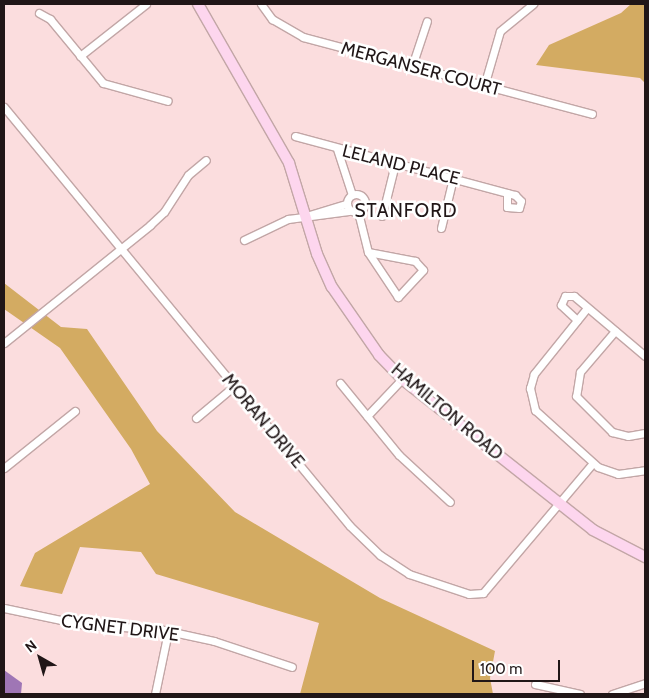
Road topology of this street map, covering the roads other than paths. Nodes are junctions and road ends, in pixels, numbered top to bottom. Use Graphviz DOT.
graph roads {
  1 [pos="146,4"];
  2 [pos="198,4"];
  3 [pos="261,4"];
  4 [pos="532,4"];
  5 [pos="38,13"];
  6 [pos="427,21"];
  7 [pos="80,56"];
  8 [pos="412,66"];
  9 [pos="484,86"];
  10 [pos="168,101"];
  11 [pos="4,107"];
  12 [pos="592,114"];
  13 [pos="295,136"];
  14 [pos="337,149"];
  15 [pos="206,160"];
  16 [pos="395,164"];
  17 [pos="453,178"];
  18 [pos="507,193"];
  19 [pos="352,195"];
  20 [pos="348,207"];
  21 [pos="358,212"];
  22 [pos="306,216"];
  23 [pos="382,216"];
  24 [pos="441,228"];
  25 [pos="244,240"];
  26 [pos="120,249"];
  27 [pos="368,252"];
  28 [pos="587,308"];
  29 [pos="577,320"];
  30 [pos="615,331"];
  31 [pos="4,342"];
  32 [pos="645,356"];
  33 [pos="402,379"];
  34 [pos="340,383"];
  35 [pos="233,387"];
  36 [pos="75,411"];
  37 [pos="367,416"];
  38 [pos="196,418"];
  39 [pos="645,433"];
  40 [pos="593,463"];
  41 [pos="4,468"];
  42 [pos="645,470"];
  43 [pos="450,502"];
  44 [pos="560,504"];
  45 [pos="645,557"];
  46 [pos="4,608"];
  47 [pos="168,632"];
  48 [pos="292,668"];
  49 [pos="645,683"];
  50 [pos="534,684"];
  51 [pos="154,694"];
  52 [pos="580,694"];
  53 [pos="612,694"];
  1 -- 7 [label="street"];
  2 -- 22 [label="street, HAMILTON ROAD"];
  3 -- 8 [label="street, MERGANSER COURT"];
  4 -- 9 [label="street"];
  5 -- 7 [label="street"];
  6 -- 8 [label="street"];
  7 -- 10 [label="street"];
  8 -- 9 [label="street, MERGANSER COURT"];
  9 -- 12 [label="street, MERGANSER COURT"];
  11 -- 26 [label="street, MORAN DRIVE"];
  13 -- 14 [label="street, LELAND PLACE"];
  14 -- 16 [label="street, LELAND PLACE"];
  14 -- 19 [label="street"];
  15 -- 26 [label="street"];
  16 -- 17 [label="street, LELAND PLACE"];
  16 -- 23 [label="street"];
  17 -- 18 [label="street, LELAND PLACE"];
  17 -- 24 [label="street"];
  19 -- 20 [label="street"];
  19 -- 21 [label="street"];
  20 -- 21 [label="street"];
  20 -- 22 [label="street"];
  21 -- 27 [label="street"];
  22 -- 25 [label="street"];
  22 -- 33 [label="street, HAMILTON ROAD"];
  26 -- 31 [label="street"];
  26 -- 35 [label="street, MORAN DRIVE"];
  27 -- 27 [label="street"];
  28 -- 29 [label="street"];
  28 -- 29 [label="street"];
  28 -- 30 [label="street"];
  29 -- 40 [label="street"];
  30 -- 32 [label="street"];
  30 -- 39 [label="street"];
  33 -- 37 [label="street"];
  33 -- 44 [label="street, HAMILTON ROAD"];
  34 -- 37 [label="street"];
  35 -- 38 [label="street"];
  35 -- 44 [label="street, MORAN DRIVE"];
  36 -- 41 [label="street"];
  37 -- 43 [label="street"];
  40 -- 42 [label="street"];
  40 -- 44 [label="street"];
  44 -- 45 [label="street, HAMILTON ROAD"];
  46 -- 47 [label="street, CYGNET DRIVE"];
  47 -- 48 [label="street, CYGNET DRIVE"];
  47 -- 51 [label="street"];
  49 -- 53 [label="street"];
  50 -- 52 [label="street"];
}
